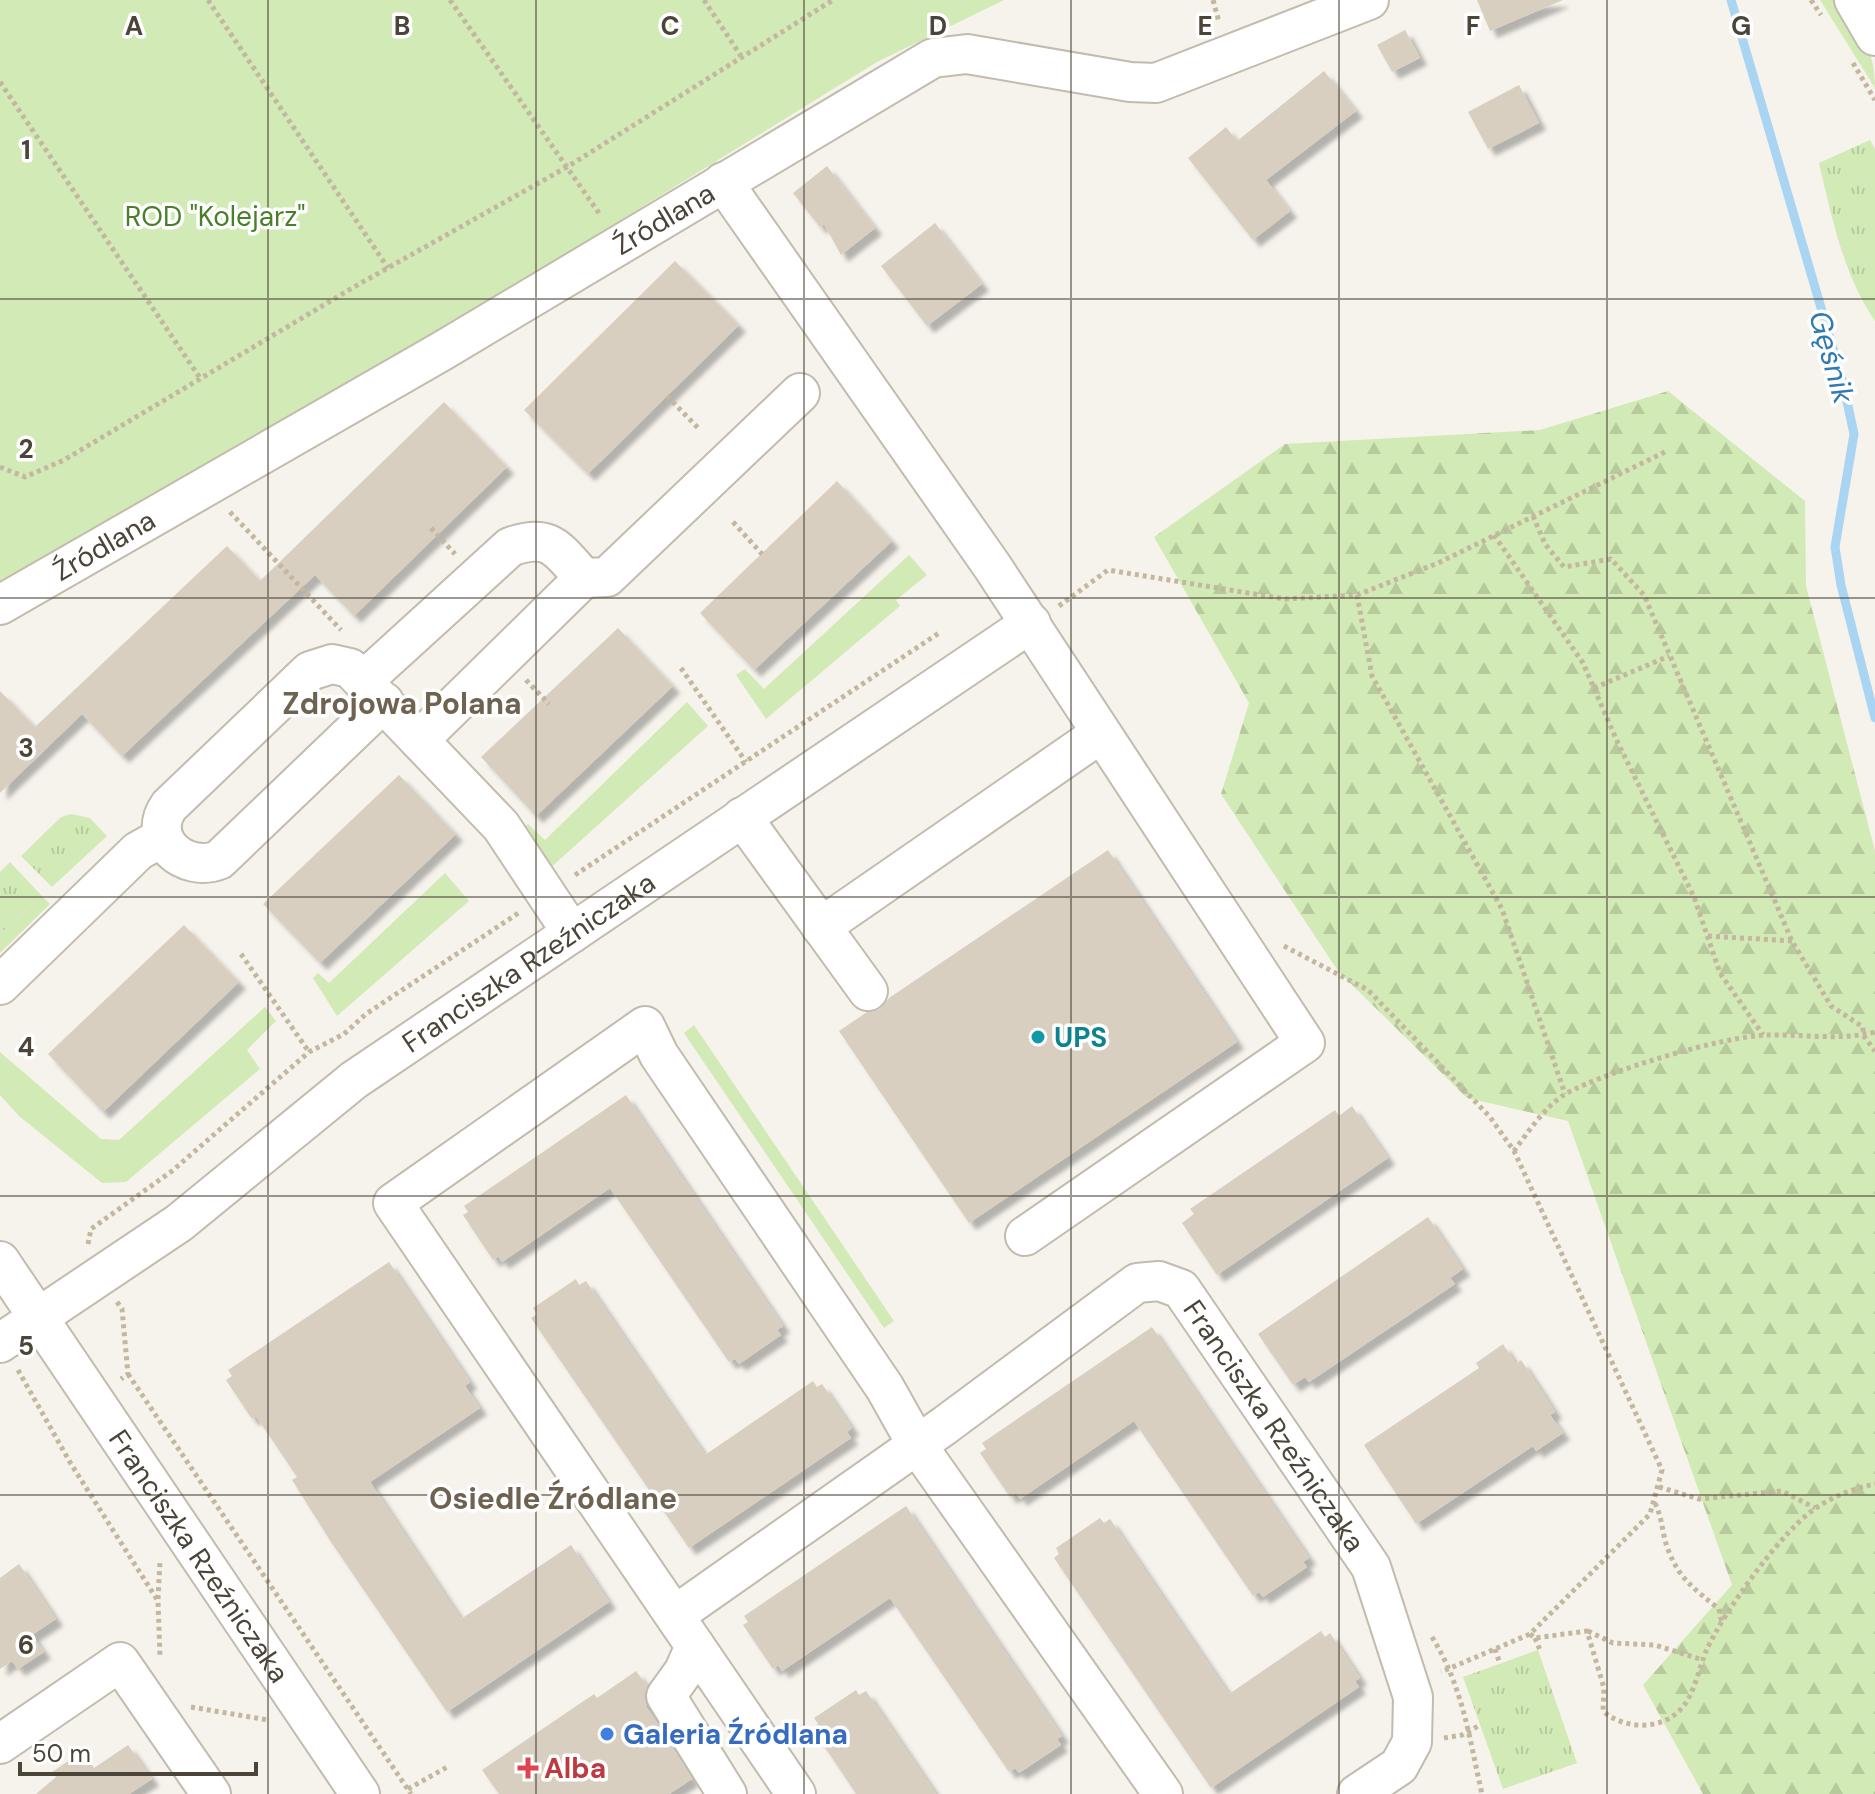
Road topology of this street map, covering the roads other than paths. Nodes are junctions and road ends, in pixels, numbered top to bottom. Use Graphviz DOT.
graph roads {
  1 [pos="1369,0"];
  2 [pos="1854,0"];
  3 [pos="1875,36"];
  4 [pos="723,182"];
  5 [pos="800,393"];
  6 [pos="584,578"];
  7 [pos="0,605"];
  8 [pos="1051,612"];
  9 [pos="374,692"];
  10 [pos="1100,734"];
  11 [pos="419,740"];
  12 [pos="742,817"];
  13 [pos="163,837"];
  14 [pos="821,927"];
  15 [pos="572,933"];
  16 [pos="0,985"];
  17 [pos="868,991"];
  18 [pos="1025,1236"];
  19 [pos="0,1261"];
  20 [pos="38,1317"];
  21 [pos="8,1354"];
  22 [pos="917,1445"];
  23 [pos="685,1631"];
  24 [pos="0,1744"];
  25 [pos="211,1794"];
  26 [pos="360,1794"];
  27 [pos="727,1794"];
  28 [pos="796,1794"];
  29 [pos="1163,1794"];
  30 [pos="1357,1794"];
  1 -- 4 [label="street, Źródlana"];
  2 -- 3 [label="street"];
  4 -- 7 [label="street, Źródlana"];
  4 -- 8 [label="street"];
  5 -- 6 [label="street"];
  6 -- 9 [label="street"];
  6 -- 11 [label="street"];
  8 -- 10 [label="street"];
  8 -- 12 [label="street, Franciszka Rzeźniczaka"];
  9 -- 11 [label="street"];
  9 -- 13 [label="street"];
  9 -- 13 [label="street"];
  10 -- 14 [label="street"];
  10 -- 18 [label="street"];
  11 -- 15 [label="street"];
  12 -- 14 [label="street"];
  12 -- 15 [label="street, Franciszka Rzeźniczaka"];
  13 -- 16 [label="street"];
  14 -- 17 [label="street"];
  15 -- 20 [label="street, Franciszka Rzeźniczaka"];
  19 -- 20 [label="street"];
  20 -- 21 [label="street, Franciszka Rzeźniczaka"];
  20 -- 26 [label="street, Franciszka Rzeźniczaka"];
  22 -- 23 [label="street, Franciszka Rzeźniczaka"];
  22 -- 23 [label="street"];
  22 -- 29 [label="street"];
  22 -- 30 [label="street, Franciszka Rzeźniczaka"];
  23 -- 27 [label="street"];
  23 -- 28 [label="street"];
  24 -- 25 [label="street"];
}
